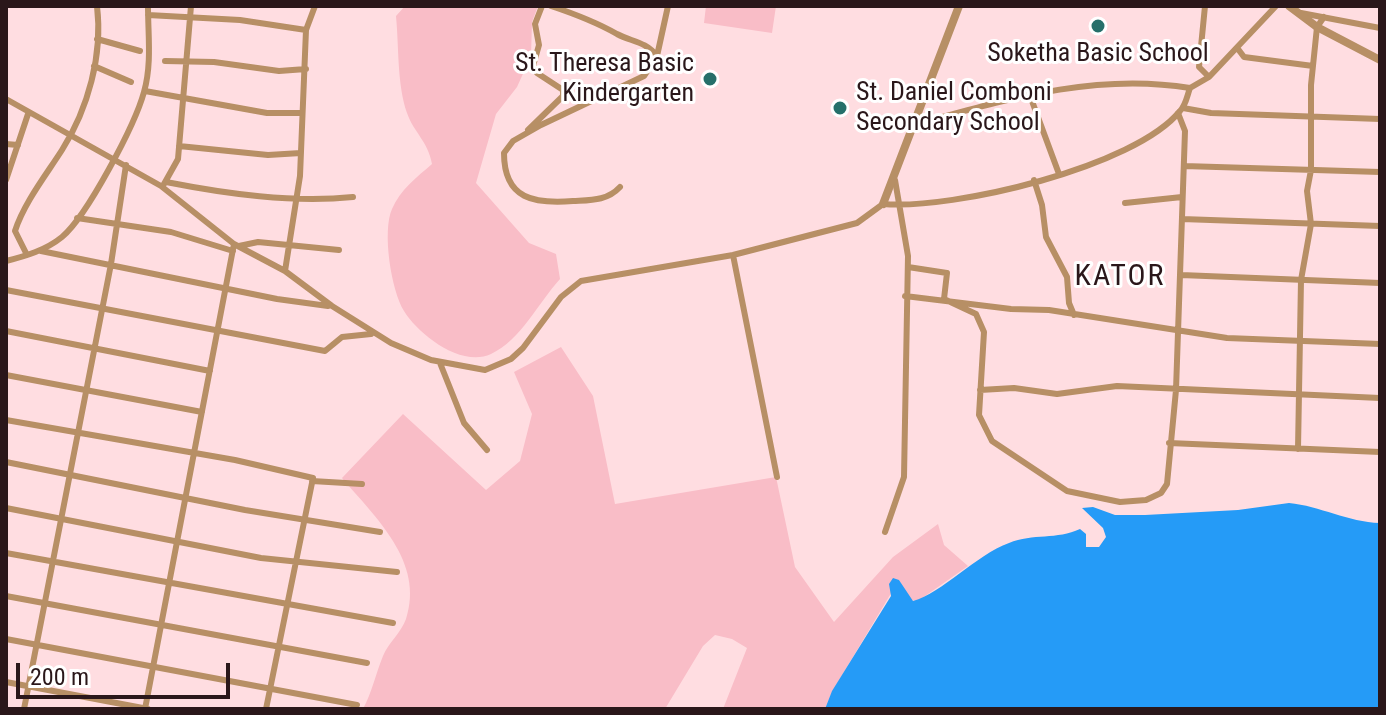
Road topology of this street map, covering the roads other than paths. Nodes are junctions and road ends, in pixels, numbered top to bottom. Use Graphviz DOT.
graph roads {
  1 [pos="97,6"];
  2 [pos="148,6"];
  3 [pos="191,6"];
  4 [pos="315,6"];
  5 [pos="542,6"];
  6 [pos="551,6"];
  7 [pos="668,6"];
  8 [pos="959,6"];
  9 [pos="1205,6"];
  10 [pos="1276,6"];
  11 [pos="1289,6"];
  12 [pos="1299,13"];
  13 [pos="148,15"];
  14 [pos="191,16"];
  15 [pos="1324,17"];
  16 [pos="1317,27"];
  17 [pos="1380,28"];
  18 [pos="306,30"];
  19 [pos="97,39"];
  20 [pos="1238,49"];
  21 [pos="140,51"];
  22 [pos="657,56"];
  23 [pos="1380,60"];
  24 [pos="165,61"];
  25 [pos="185,62"];
  26 [pos="94,66"];
  27 [pos="1313,66"];
  28 [pos="306,69"];
  29 [pos="1209,77"];
  30 [pos="131,82"];
  31 [pos="1190,88"];
  32 [pos="145,91"];
  33 [pos="1029,93"];
  34 [pos="6,99"];
  35 [pos="182,99"];
  36 [pos="1181,110"];
  37 [pos="301,113"];
  38 [pos="28,114"];
  39 [pos="1310,116"];
  40 [pos="917,118"];
  41 [pos="1380,119"];
  42 [pos="70,135"];
  43 [pos="519,138"];
  44 [pos="6,144"];
  45 [pos="18,145"];
  46 [pos="179,146"];
  47 [pos="301,153"];
  48 [pos="112,162"];
  49 [pos="126,165"];
  50 [pos="1184,166"];
  51 [pos="1311,170"];
  52 [pos="1380,172"];
  53 [pos="1059,174"];
  54 [pos="6,180"];
  55 [pos="895,180"];
  56 [pos="1034,180"];
  57 [pos="164,184"];
  58 [pos="620,187"];
  59 [pos="353,197"];
  60 [pos="1182,197"];
  61 [pos="298,198"];
  62 [pos="1125,203"];
  63 [pos="883,204"];
  64 [pos="901,206"];
  65 [pos="77,218"];
  66 [pos="1182,219"];
  67 [pos="117,222"];
  68 [pos="1311,224"];
  69 [pos="1380,226"];
  70 [pos="292,243"];
  71 [pos="235,247"];
  72 [pos="339,250"];
  73 [pos="41,251"];
  74 [pos="27,255"];
  75 [pos="733,255"];
  76 [pos="6,261"];
  77 [pos="111,264"];
  78 [pos="908,267"];
  79 [pos="285,271"];
  80 [pos="1181,275"];
  81 [pos="1301,280"];
  82 [pos="1380,283"];
  83 [pos="226,288"];
  84 [pos="6,290"];
  85 [pos="905,296"];
  86 [pos="944,299"];
  87 [pos="332,306"];
  88 [pos="100,307"];
  89 [pos="1074,315"];
  90 [pos="218,329"];
  91 [pos="6,331"];
  92 [pos="1178,331"];
  93 [pos="1300,341"];
  94 [pos="1380,344"];
  95 [pos="93,346"];
  96 [pos="440,363"];
  97 [pos="210,371"];
  98 [pos="6,375"];
  99 [pos="85,390"];
  100 [pos="980,390"];
  101 [pos="1176,390"];
  102 [pos="1297,396"];
  103 [pos="1380,398"];
  104 [pos="202,412"];
  105 [pos="6,420"];
  106 [pos="78,432"];
  107 [pos="1169,443"];
  108 [pos="1298,449"];
  109 [pos="487,450"];
  110 [pos="194,452"];
  111 [pos="1380,452"];
  112 [pos="6,462"];
  113 [pos="70,474"];
  114 [pos="777,477"];
  115 [pos="312,481"];
  116 [pos="362,484"];
  117 [pos="186,498"];
  118 [pos="6,508"];
  119 [pos="61,520"];
  120 [pos="302,520"];
  121 [pos="380,532"];
  122 [pos="885,532"];
  123 [pos="176,542"];
  124 [pos="6,553"];
  125 [pos="53,561"];
  126 [pos="294,563"];
  127 [pos="397,572"];
  128 [pos="169,584"];
  129 [pos="6,596"];
  130 [pos="45,603"];
  131 [pos="285,604"];
  132 [pos="393,623"];
  133 [pos="162,624"];
  134 [pos="6,639"];
  135 [pos="36,645"];
  136 [pos="276,648"];
  137 [pos="367,663"];
  138 [pos="153,667"];
  139 [pos="6,682"];
  140 [pos="28,686"];
  141 [pos="269,689"];
  142 [pos="357,705"];
  143 [pos="24,709"];
  144 [pos="146,709"];
  145 [pos="266,709"];
  1 -- 19 [label="street"];
  2 -- 13 [label="street"];
  3 -- 14 [label="street"];
  4 -- 18 [label="street"];
  5 -- 43 [label="street"];
  6 -- 22 [label="street"];
  7 -- 22 [label="street"];
  8 -- 40 [label="street"];
  9 -- 29 [label="street"];
  10 -- 20 [label="street"];
  11 -- 12 [label="street"];
  12 -- 15 [label="street"];
  12 -- 16 [label="street"];
  13 -- 14 [label="street"];
  13 -- 32 [label="street"];
  14 -- 18 [label="street"];
  14 -- 25 [label="street"];
  15 -- 16 [label="street"];
  15 -- 17 [label="street"];
  16 -- 23 [label="street"];
  16 -- 27 [label="street"];
  18 -- 28 [label="street"];
  19 -- 21 [label="street"];
  19 -- 26 [label="street"];
  20 -- 27 [label="street"];
  20 -- 29 [label="street"];
  22 -- 43 [label="street"];
  24 -- 25 [label="street"];
  25 -- 28 [label="street"];
  25 -- 35 [label="street"];
  26 -- 30 [label="street"];
  26 -- 42 [label="street"];
  27 -- 39 [label="street"];
  28 -- 37 [label="street"];
  29 -- 31 [label="street"];
  31 -- 33 [label="street"];
  31 -- 36 [label="street"];
  32 -- 35 [label="street"];
  32 -- 48 [label="street"];
  33 -- 40 [label="street"];
  33 -- 53 [label="street"];
  34 -- 38 [label="street"];
  35 -- 37 [label="street"];
  35 -- 46 [label="street"];
  36 -- 39 [label="street"];
  36 -- 50 [label="street"];
  36 -- 53 [label="street"];
  37 -- 47 [label="street"];
  38 -- 42 [label="street"];
  38 -- 45 [label="street"];
  39 -- 41 [label="street"];
  39 -- 51 [label="street"];
  40 -- 55 [label="street"];
  42 -- 48 [label="street"];
  42 -- 74 [label="street"];
  43 -- 58 [label="street"];
  44 -- 45 [label="street"];
  45 -- 54 [label="street"];
  46 -- 47 [label="street"];
  46 -- 57 [label="street"];
  47 -- 61 [label="street"];
  48 -- 49 [label="street"];
  48 -- 65 [label="street"];
  49 -- 57 [label="street"];
  49 -- 67 [label="street"];
  50 -- 51 [label="street"];
  50 -- 60 [label="street"];
  51 -- 52 [label="street"];
  51 -- 68 [label="street"];
  53 -- 56 [label="street"];
  55 -- 63 [label="street"];
  55 -- 64 [label="street"];
  56 -- 64 [label="street"];
  56 -- 89 [label="street"];
  57 -- 61 [label="street"];
  57 -- 71 [label="street"];
  59 -- 61 [label="street"];
  60 -- 62 [label="street"];
  60 -- 66 [label="street"];
  61 -- 70 [label="street"];
  63 -- 64 [label="street"];
  63 -- 75 [label="street"];
  64 -- 78 [label="street"];
  65 -- 67 [label="street"];
  65 -- 73 [label="street"];
  66 -- 68 [label="street"];
  66 -- 80 [label="street"];
  67 -- 71 [label="street"];
  67 -- 77 [label="street"];
  68 -- 69 [label="street"];
  68 -- 81 [label="street"];
  70 -- 71 [label="street"];
  70 -- 72 [label="street"];
  70 -- 79 [label="street"];
  71 -- 79 [label="street"];
  71 -- 83 [label="street"];
  73 -- 74 [label="street"];
  73 -- 77 [label="street"];
  74 -- 76 [label="street"];
  75 -- 96 [label="street"];
  75 -- 114 [label="street"];
  77 -- 83 [label="street"];
  77 -- 88 [label="street"];
  78 -- 85 [label="street"];
  78 -- 86 [label="street"];
  79 -- 87 [label="street"];
  80 -- 81 [label="street"];
  80 -- 92 [label="street"];
  81 -- 82 [label="street"];
  81 -- 93 [label="street"];
  83 -- 87 [label="street"];
  83 -- 90 [label="street"];
  84 -- 88 [label="street"];
  85 -- 86 [label="street"];
  85 -- 122 [label="street"];
  86 -- 89 [label="street"];
  86 -- 100 [label="street"];
  87 -- 96 [label="street"];
  88 -- 90 [label="street"];
  88 -- 95 [label="street"];
  89 -- 92 [label="street"];
  90 -- 96 [label="street"];
  90 -- 97 [label="street"];
  91 -- 95 [label="street"];
  92 -- 93 [label="street"];
  92 -- 101 [label="street"];
  93 -- 94 [label="street"];
  93 -- 102 [label="street"];
  95 -- 97 [label="street"];
  95 -- 99 [label="street"];
  96 -- 109 [label="street"];
  97 -- 104 [label="street"];
  98 -- 99 [label="street"];
  99 -- 104 [label="street"];
  99 -- 106 [label="street"];
  100 -- 101 [label="street"];
  100 -- 107 [label="street"];
  101 -- 102 [label="street"];
  101 -- 107 [label="street"];
  102 -- 103 [label="street"];
  102 -- 108 [label="street"];
  104 -- 110 [label="street"];
  105 -- 106 [label="street"];
  106 -- 110 [label="street"];
  106 -- 113 [label="street"];
  107 -- 108 [label="street"];
  108 -- 111 [label="street"];
  110 -- 115 [label="street"];
  110 -- 117 [label="street"];
  112 -- 113 [label="street"];
  113 -- 117 [label="street"];
  113 -- 119 [label="street"];
  115 -- 116 [label="street"];
  115 -- 120 [label="street"];
  117 -- 120 [label="street"];
  117 -- 123 [label="street"];
  118 -- 119 [label="street"];
  119 -- 123 [label="street"];
  119 -- 125 [label="street"];
  120 -- 121 [label="street"];
  120 -- 126 [label="street"];
  123 -- 126 [label="street"];
  123 -- 128 [label="street"];
  124 -- 125 [label="street"];
  125 -- 128 [label="street"];
  125 -- 130 [label="street"];
  126 -- 127 [label="street"];
  126 -- 131 [label="street"];
  128 -- 131 [label="street"];
  128 -- 133 [label="street"];
  129 -- 130 [label="street"];
  130 -- 133 [label="street"];
  130 -- 135 [label="street"];
  131 -- 132 [label="street"];
  131 -- 136 [label="street"];
  133 -- 136 [label="street"];
  133 -- 138 [label="street"];
  134 -- 135 [label="street"];
  135 -- 138 [label="street"];
  135 -- 140 [label="street"];
  136 -- 137 [label="street"];
  136 -- 141 [label="street"];
  138 -- 141 [label="street"];
  138 -- 144 [label="street"];
  139 -- 140 [label="street"];
  140 -- 143 [label="street"];
  140 -- 144 [label="street"];
  141 -- 142 [label="street"];
  141 -- 145 [label="street"];
}
